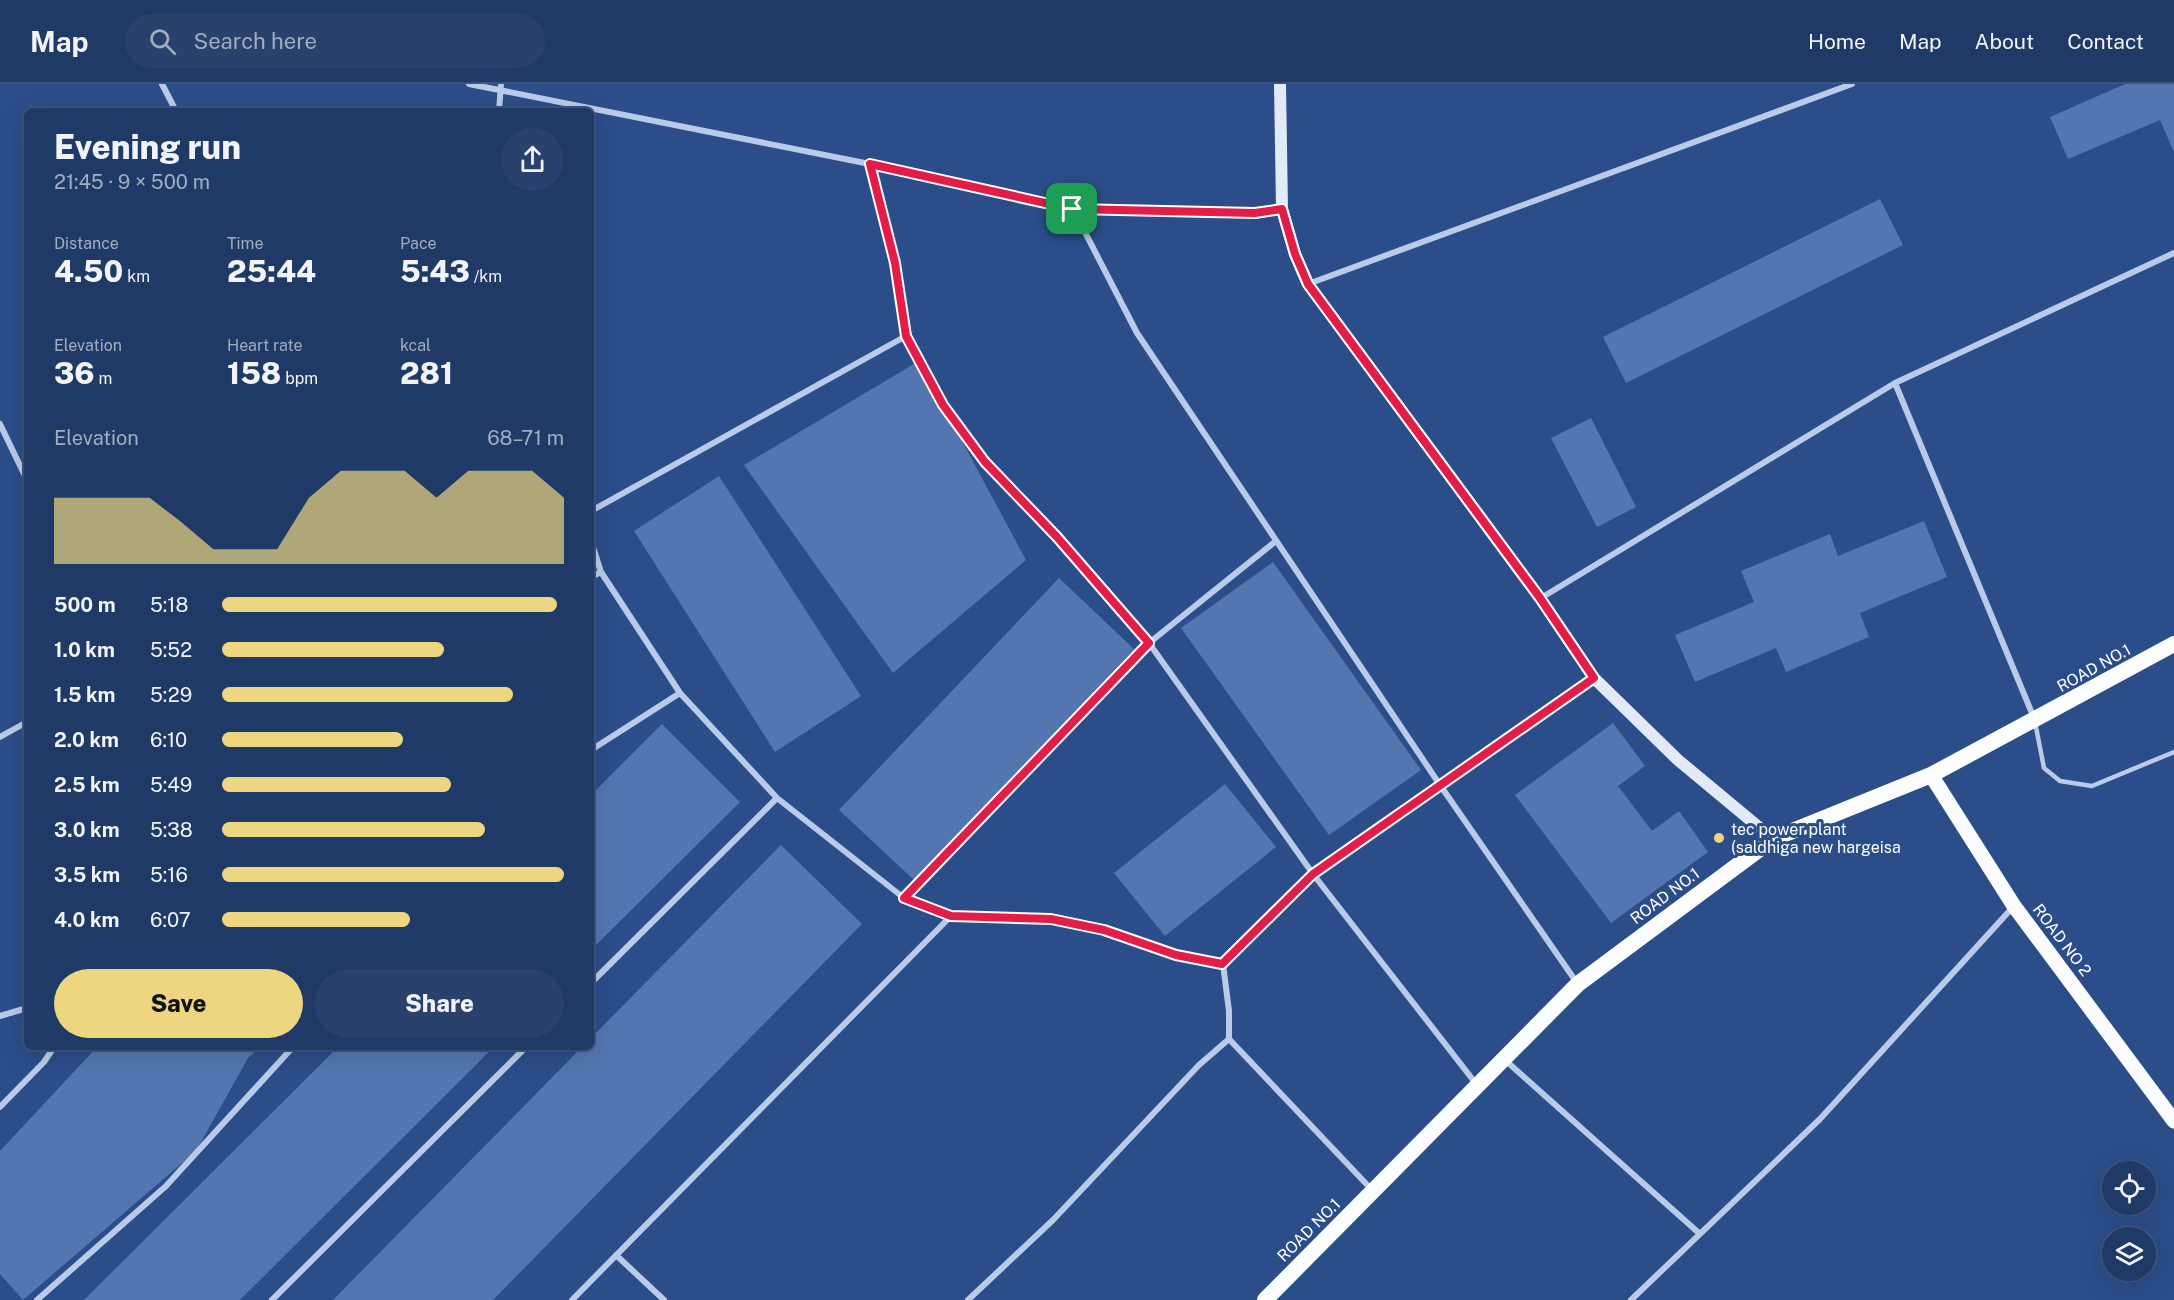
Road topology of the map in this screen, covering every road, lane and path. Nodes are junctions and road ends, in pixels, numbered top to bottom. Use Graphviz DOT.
graph roads {
  1 [pos="162,84"];
  2 [pos="469,84"];
  3 [pos="501,84"];
  4 [pos="1280,84"];
  5 [pos="1852,84"];
  6 [pos="501,92"];
  7 [pos="174,108"];
  8 [pos="499,108"];
  9 [pos="583,108"];
  10 [pos="594,110"];
  11 [pos="870,164"];
  12 [pos="1072,209"];
  13 [pos="1282,209"];
  14 [pos="2174,253"];
  15 [pos="1308,284"];
  16 [pos="906,336"];
  17 [pos="1895,384"];
  18 [pos="0,424"];
  19 [pos="24,474"];
  20 [pos="594,510"];
  21 [pos="1276,541"];
  22 [pos="594,550"];
  23 [pos="601,572"];
  24 [pos="594,576"];
  25 [pos="1540,598"];
  26 [pos="1149,643"];
  27 [pos="2174,644"];
  28 [pos="1594,678"];
  29 [pos="680,693"];
  30 [pos="2035,721"];
  31 [pos="24,724"];
  32 [pos="0,737"];
  33 [pos="594,748"];
  34 [pos="2174,752"];
  35 [pos="1930,775"];
  36 [pos="1440,785"];
  37 [pos="777,798"];
  38 [pos="1773,839"];
  39 [pos="1313,874"];
  40 [pos="904,898"];
  41 [pos="2014,906"];
  42 [pos="951,916"];
  43 [pos="1222,964"];
  44 [pos="594,980"];
  45 [pos="1578,984"];
  46 [pos="24,1009"];
  47 [pos="0,1016"];
  48 [pos="1229,1040"];
  49 [pos="52,1050"];
  50 [pos="290,1050"];
  51 [pos="523,1050"];
  52 [pos="1505,1060"];
  53 [pos="1477,1086"];
  54 [pos="0,1107"];
  55 [pos="2174,1121"];
  56 [pos="1373,1191"];
  57 [pos="1700,1234"];
  58 [pos="616,1255"];
  59 [pos="37,1300"];
  60 [pos="272,1300"];
  61 [pos="572,1300"];
  62 [pos="664,1300"];
  63 [pos="968,1300"];
  64 [pos="1265,1300"];
  65 [pos="1631,1300"];
  1 -- 7 [label="street"];
  2 -- 6 [label="street"];
  3 -- 6 [label="street"];
  4 -- 13 [label="main road"];
  5 -- 15 [label="street"];
  6 -- 8 [label="street"];
  6 -- 9 [label="street"];
  10 -- 11 [label="street"];
  11 -- 12 [label="street"];
  11 -- 16 [label="street"];
  12 -- 13 [label="street"];
  12 -- 21 [label="street"];
  13 -- 15 [label="main road"];
  14 -- 17 [label="street"];
  15 -- 25 [label="main road"];
  16 -- 20 [label="street"];
  16 -- 26 [label="street"];
  17 -- 25 [label="street"];
  17 -- 30 [label="street"];
  18 -- 19 [label="street"];
  21 -- 26 [label="street"];
  21 -- 36 [label="street"];
  22 -- 23 [label="street"];
  23 -- 24 [label="street"];
  23 -- 29 [label="street"];
  25 -- 28 [label="main road"];
  26 -- 39 [label="street"];
  26 -- 40 [label="street"];
  27 -- 30 [label="highway, ROAD NO.1"];
  28 -- 36 [label="street"];
  28 -- 38 [label="main road"];
  29 -- 33 [label="street"];
  29 -- 37 [label="street"];
  30 -- 34 [label="lane"];
  30 -- 35 [label="highway, ROAD NO.1"];
  31 -- 32 [label="street"];
  35 -- 38 [label="highway, ROAD NO.1"];
  35 -- 41 [label="main road, ROAD NO 2"];
  36 -- 39 [label="street"];
  36 -- 45 [label="street"];
  37 -- 40 [label="street"];
  37 -- 44 [label="street"];
  38 -- 45 [label="highway, ROAD NO.1"];
  39 -- 43 [label="street"];
  39 -- 53 [label="street"];
  40 -- 42 [label="street"];
  41 -- 55 [label="main road, ROAD NO 2"];
  41 -- 57 [label="street"];
  42 -- 43 [label="street"];
  42 -- 58 [label="street"];
  43 -- 48 [label="street"];
  45 -- 52 [label="highway, ROAD NO.1"];
  46 -- 47 [label="street"];
  48 -- 56 [label="street"];
  48 -- 63 [label="street"];
  49 -- 54 [label="street"];
  50 -- 59 [label="street"];
  51 -- 60 [label="street"];
  52 -- 53 [label="highway, ROAD NO.1"];
  52 -- 57 [label="street"];
  53 -- 56 [label="highway, ROAD NO.1"];
  56 -- 64 [label="highway, ROAD NO.1"];
  57 -- 65 [label="street"];
  58 -- 61 [label="street"];
  58 -- 62 [label="street"];
}
